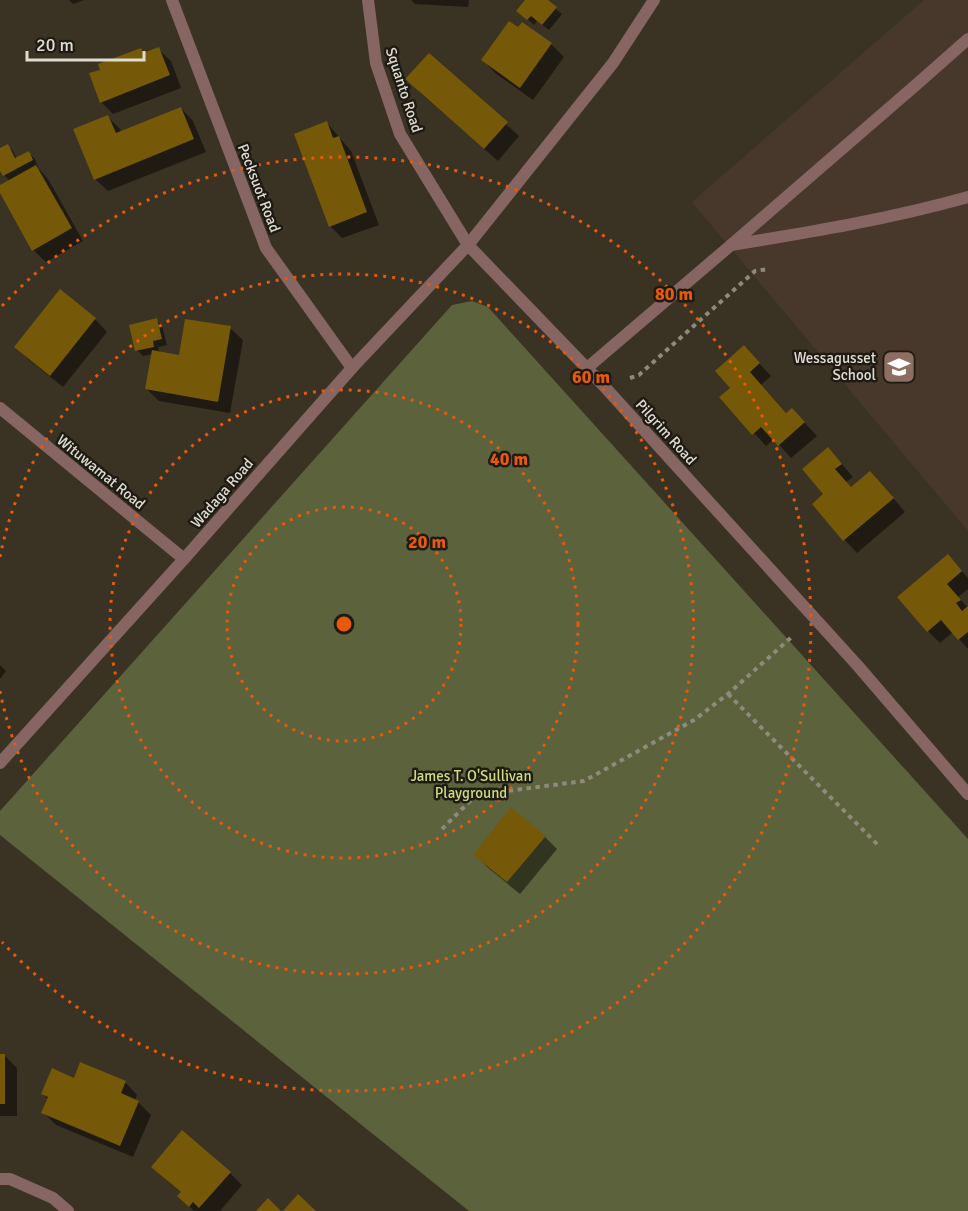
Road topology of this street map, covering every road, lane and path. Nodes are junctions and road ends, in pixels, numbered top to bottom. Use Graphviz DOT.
graph roads {
  1 [pos="172,0"];
  2 [pos="368,0"];
  3 [pos="654,0"];
  4 [pos="968,39"];
  5 [pos="968,197"];
  6 [pos="468,245"];
  7 [pos="731,245"];
  8 [pos="777,267"];
  9 [pos="352,368"];
  10 [pos="588,368"];
  11 [pos="603,385"];
  12 [pos="0,408"];
  13 [pos="184,559"];
  14 [pos="814,617"];
  15 [pos="728,694"];
  16 [pos="0,763"];
  17 [pos="968,794"];
  18 [pos="442,829"];
  19 [pos="878,845"];
  20 [pos="0,1179"];
  21 [pos="68,1211"];
  1 -- 9 [label="street, Pecksuot Road"];
  2 -- 6 [label="street, Squanto Road"];
  3 -- 6 [label="street"];
  4 -- 7 [label="street"];
  5 -- 7 [label="street"];
  6 -- 9 [label="street, Wadaga Road"];
  6 -- 10 [label="street, Pilgrim Road"];
  7 -- 10 [label="street"];
  8 -- 11 [label="path"];
  9 -- 13 [label="street, Wadaga Road"];
  10 -- 11 [label="street, Pilgrim Road"];
  11 -- 14 [label="street, Pilgrim Road"];
  12 -- 13 [label="street, Wituwamat Road"];
  13 -- 16 [label="street, Wadaga Road"];
  14 -- 15 [label="path"];
  14 -- 17 [label="street, Pilgrim Road"];
  15 -- 18 [label="path"];
  15 -- 19 [label="path"];
  20 -- 21 [label="street"];
}
